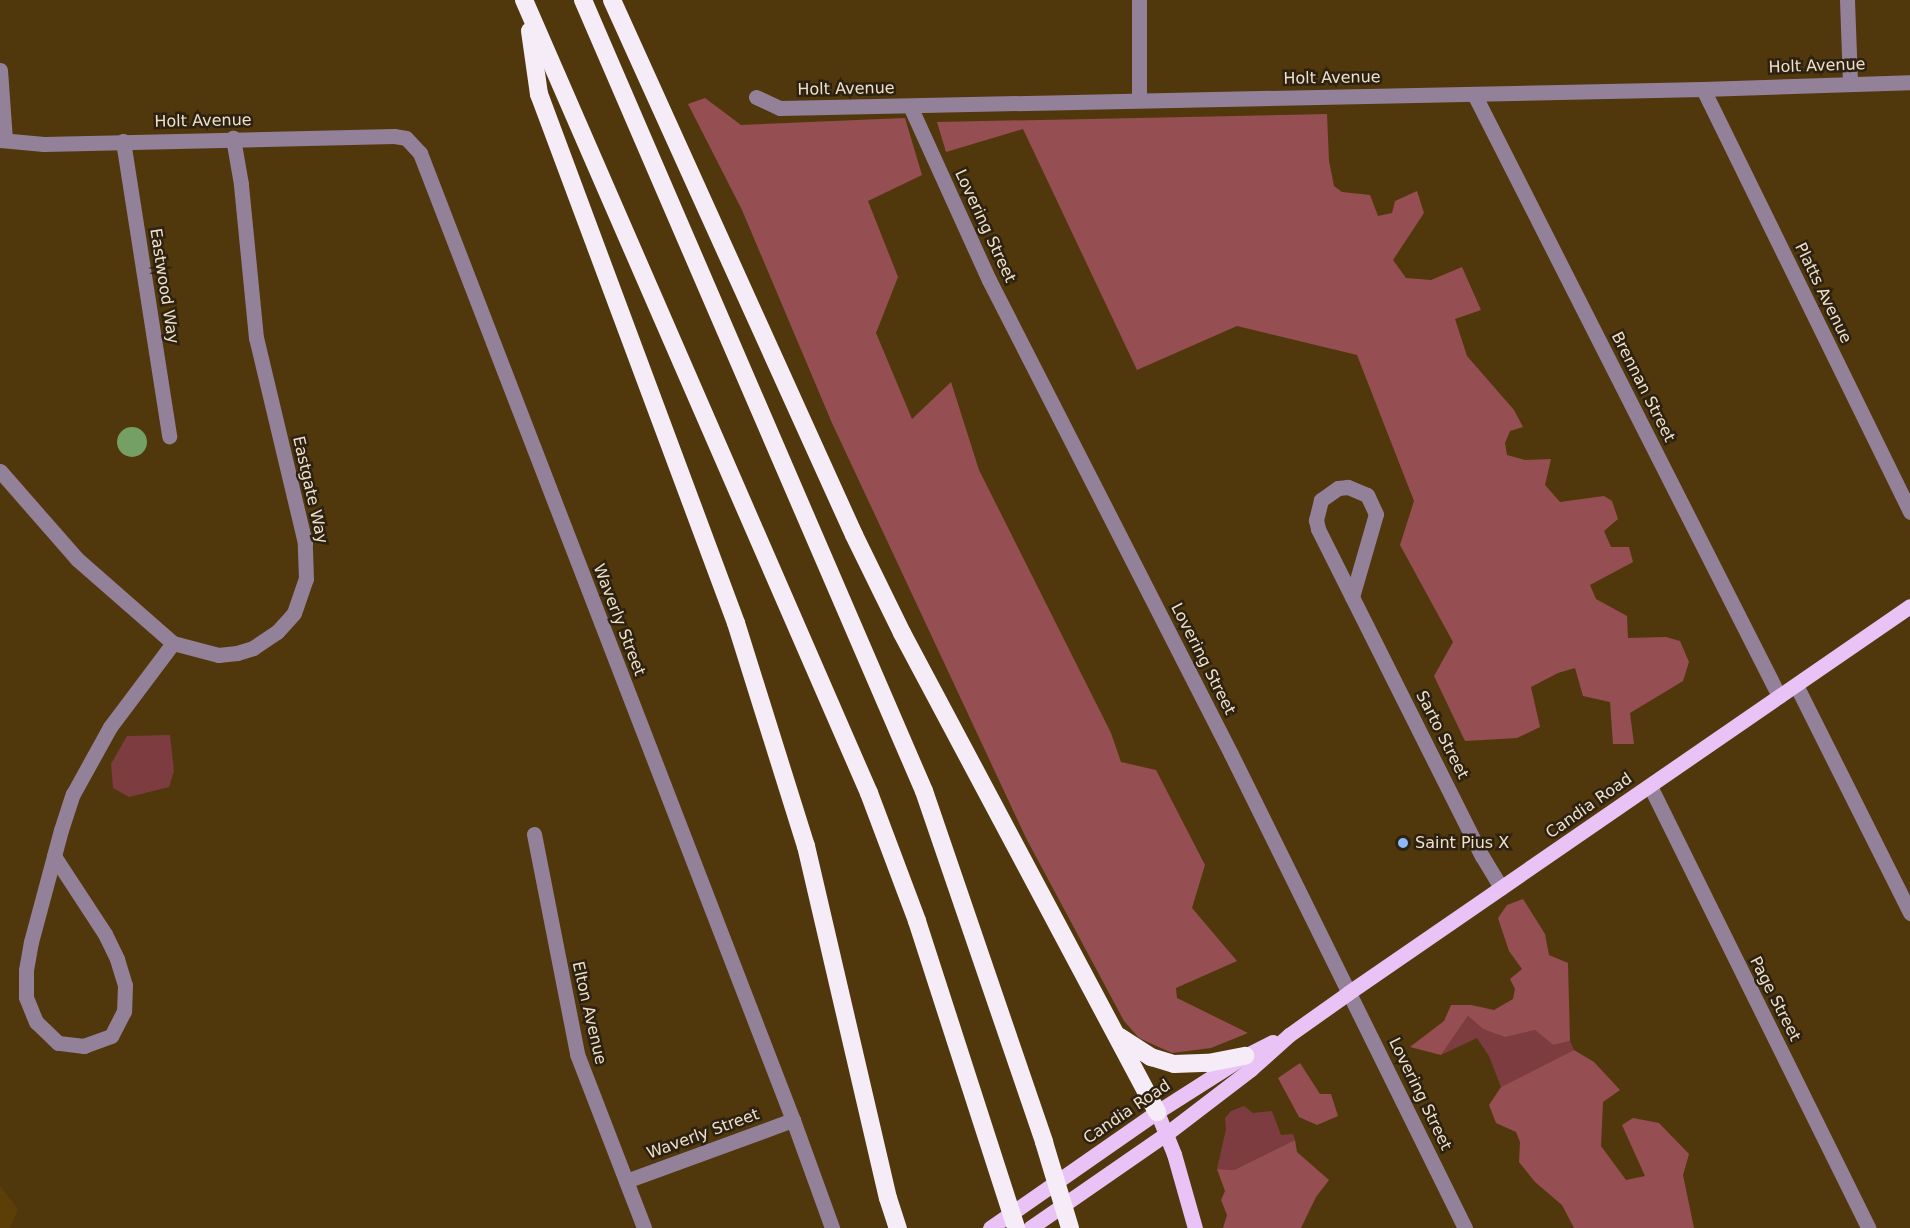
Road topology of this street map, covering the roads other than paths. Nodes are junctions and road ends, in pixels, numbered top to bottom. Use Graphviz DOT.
graph roads {
  1 [pos="583,0"];
  2 [pos="612,0"];
  3 [pos="1139,0"];
  4 [pos="1847,0"];
  5 [pos="525,3"];
  6 [pos="0,70"];
  7 [pos="1850,83"];
  8 [pos="1909,85"];
  9 [pos="1703,89"];
  10 [pos="1474,94"];
  11 [pos="756,97"];
  12 [pos="1139,100"];
  13 [pos="910,106"];
  14 [pos="233,138"];
  15 [pos="406,138"];
  16 [pos="2,140"];
  17 [pos="123,141"];
  18 [pos="169,436"];
  19 [pos="0,471"];
  20 [pos="1910,512"];
  21 [pos="1352,597"];
  22 [pos="1910,606"];
  23 [pos="173,643"];
  24 [pos="1796,685"];
  25 [pos="1779,696"];
  26 [pos="1650,786"];
  27 [pos="534,834"];
  28 [pos="54,856"];
  29 [pos="1501,888"];
  30 [pos="1910,913"];
  31 [pos="1348,993"];
  32 [pos="1118,1035"];
  33 [pos="1289,1035"];
  34 [pos="1245,1056"];
  35 [pos="1157,1112"];
  36 [pos="793,1120"];
  37 [pos="1166,1134"];
  38 [pos="626,1182"];
  39 [pos="888,1198"];
  40 [pos="644,1228"];
  41 [pos="832,1228"];
  42 [pos="885,1228"];
  43 [pos="898,1228"];
  44 [pos="990,1228"];
  45 [pos="1016,1228"];
  46 [pos="1030,1228"];
  47 [pos="1070,1228"];
  48 [pos="1195,1228"];
  49 [pos="1465,1228"];
  50 [pos="1868,1228"];
  1 -- 47 [label="highway"];
  2 -- 32 [label="highway"];
  3 -- 12 [label="street"];
  4 -- 7 [label="street"];
  5 -- 39 [label="highway"];
  5 -- 45 [label="highway"];
  6 -- 16 [label="street"];
  7 -- 8 [label="street, Holt Avenue"];
  7 -- 9 [label="street, Holt Avenue"];
  9 -- 10 [label="street, Holt Avenue"];
  9 -- 20 [label="street, Platts Avenue"];
  10 -- 12 [label="street, Holt Avenue"];
  10 -- 25 [label="street, Brennan Street"];
  11 -- 13 [label="street, Holt Avenue"];
  12 -- 13 [label="street, Holt Avenue"];
  13 -- 31 [label="street, Lovering Street"];
  14 -- 15 [label="street, Holt Avenue"];
  14 -- 17 [label="street, Holt Avenue"];
  14 -- 23 [label="street, Eastgate Way"];
  15 -- 36 [label="street, Waverly Street"];
  16 -- 17 [label="street, Holt Avenue"];
  17 -- 18 [label="street, Eastwood Way"];
  19 -- 23 [label="street, Eastgate Way"];
  21 -- 21 [label="street, Sarto Street"];
  21 -- 29 [label="street, Sarto Street"];
  22 -- 24 [label="main road, Candia Road"];
  23 -- 28 [label="street"];
  24 -- 25 [label="main road, Candia Road"];
  24 -- 30 [label="street"];
  25 -- 26 [label="main road, Candia Road"];
  26 -- 29 [label="main road, Candia Road"];
  26 -- 50 [label="street, Page Street"];
  27 -- 38 [label="street, Elton Avenue"];
  28 -- 28 [label="street"];
  29 -- 31 [label="main road, Candia Road"];
  31 -- 33 [label="main road, Candia Road"];
  31 -- 49 [label="street, Lovering Street"];
  32 -- 34 [label="highway"];
  32 -- 35 [label="highway"];
  33 -- 34 [label="main road, Candia Road"];
  33 -- 37 [label="main road, Candia Road"];
  34 -- 35 [label="main road, Candia Road"];
  35 -- 37 [label="main road"];
  35 -- 44 [label="main road, Candia Road"];
  36 -- 38 [label="street, Waverly Street"];
  36 -- 41 [label="street, Waverly Street"];
  37 -- 46 [label="main road, Candia Road"];
  37 -- 48 [label="main road"];
  38 -- 40 [label="street, Elton Avenue"];
  39 -- 42 [label="highway"];
  39 -- 43 [label="highway"];
}
